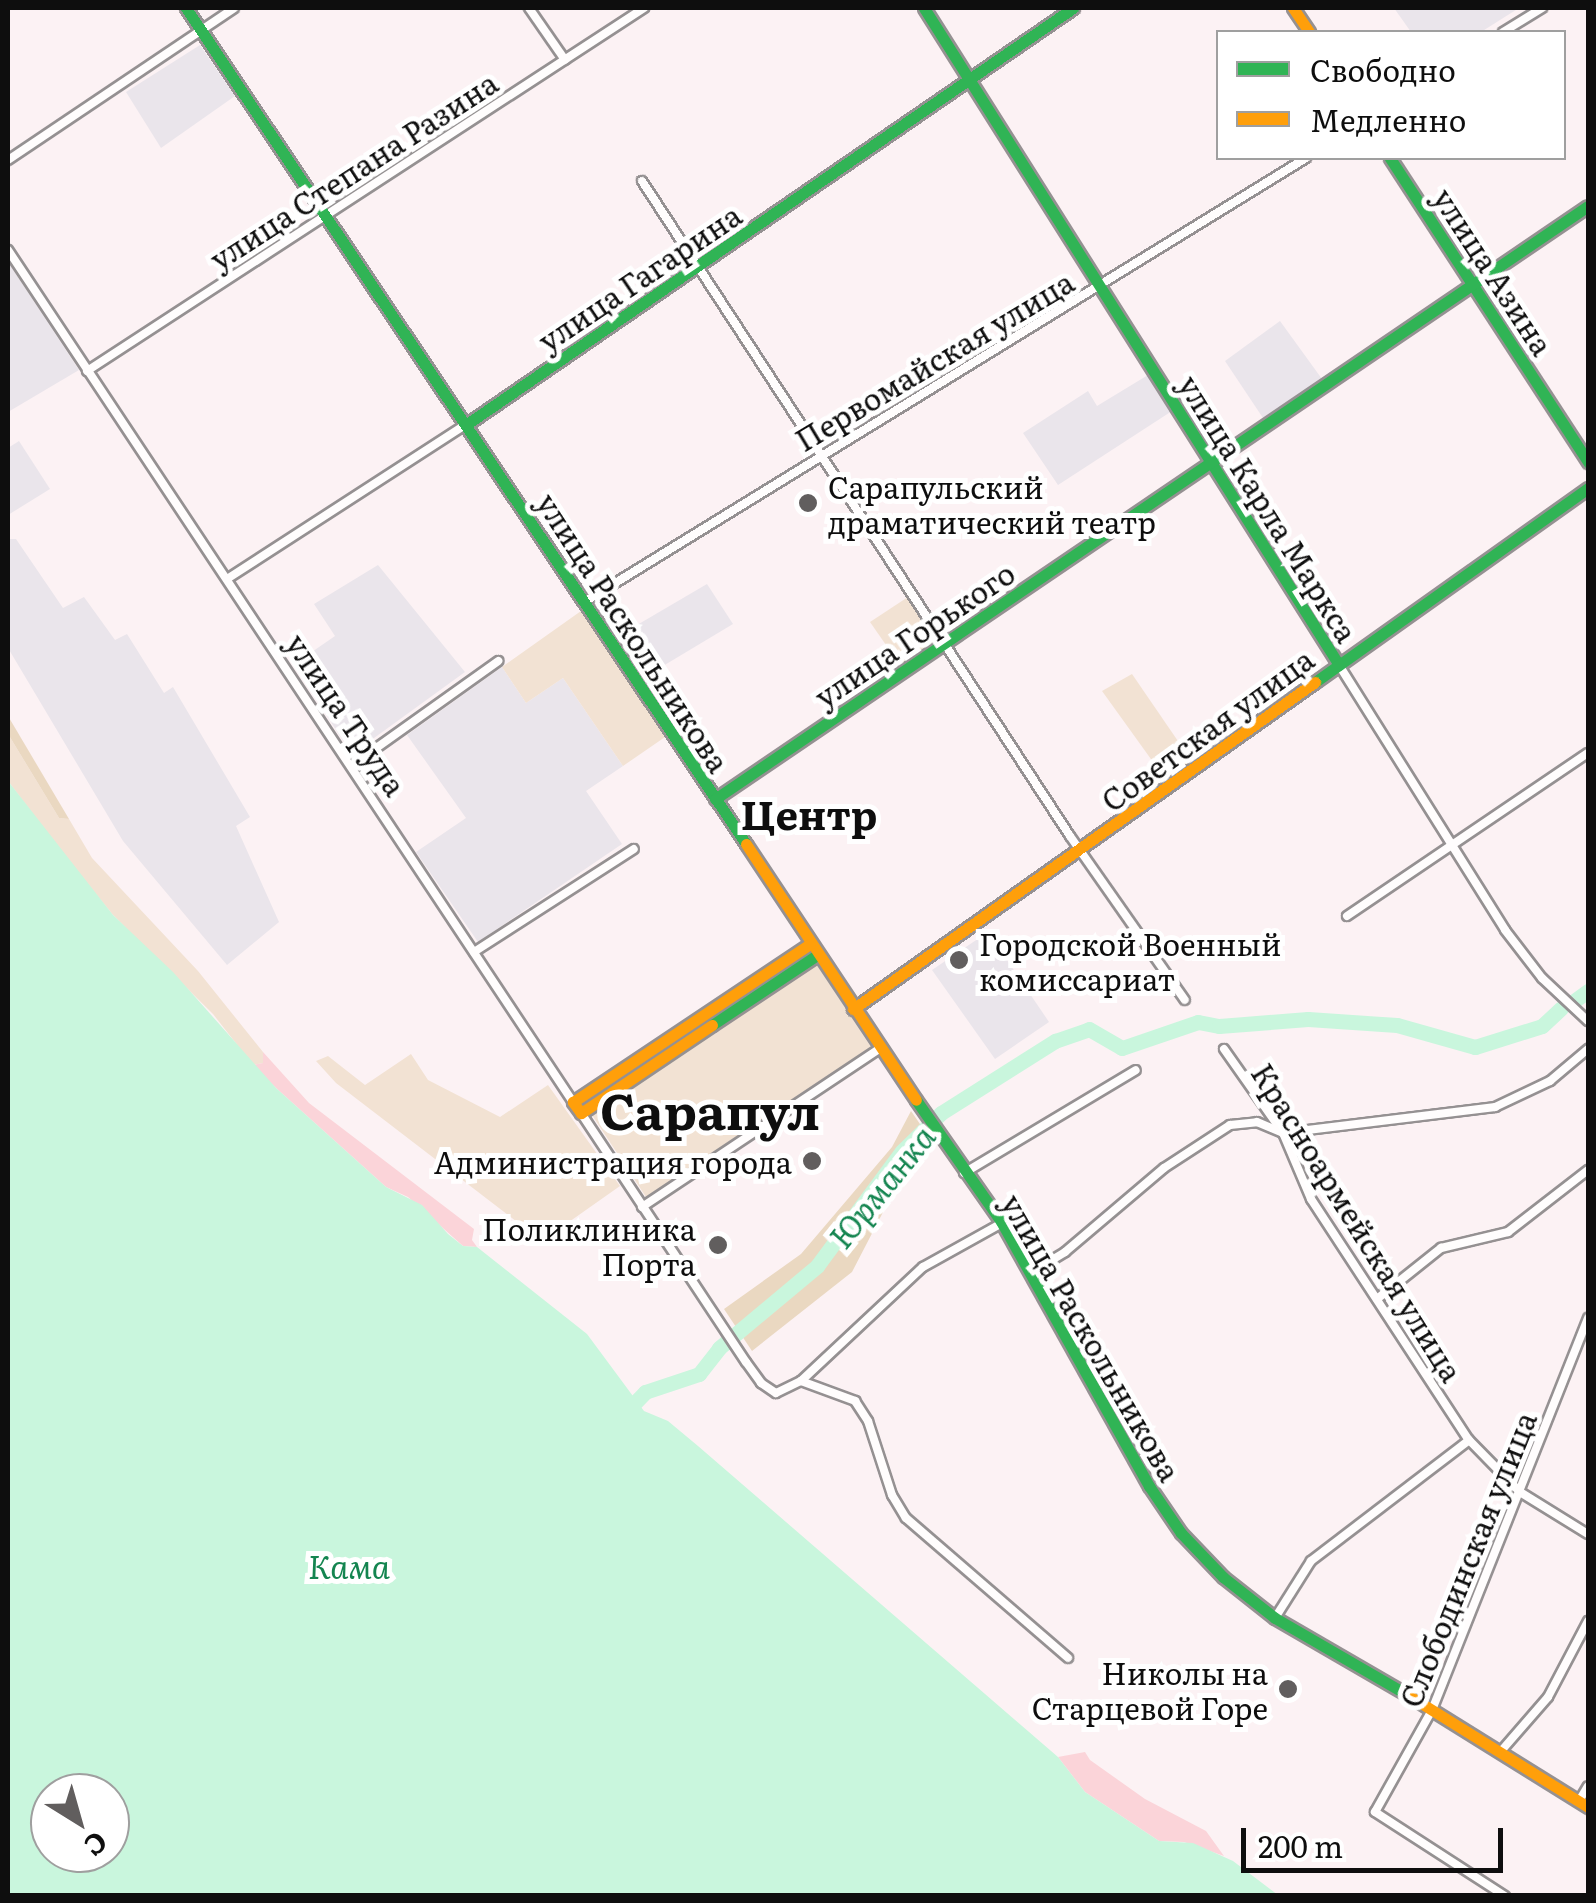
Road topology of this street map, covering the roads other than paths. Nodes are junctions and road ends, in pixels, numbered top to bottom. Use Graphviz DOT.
graph roads {
  1 [pos="186,8"];
  2 [pos="234,8"];
  3 [pos="529,8"];
  4 [pos="644,8"];
  5 [pos="924,8"];
  6 [pos="1074,8"];
  7 [pos="1293,8"];
  8 [pos="1542,8"];
  9 [pos="201,29"];
  10 [pos="1308,30"];
  11 [pos="1506,30"];
  12 [pos="565,60"];
  13 [pos="968,78"];
  14 [pos="8,160"];
  15 [pos="1303,160"];
  16 [pos="1391,160"];
  17 [pos="642,180"];
  18 [pos="1588,206"];
  19 [pos="324,215"];
  20 [pos="8,250"];
  21 [pos="697,268"];
  22 [pos="1472,284"];
  23 [pos="1099,287"];
  24 [pos="87,371"];
  25 [pos="467,424"];
  26 [pos="822,456"];
  27 [pos="1588,462"];
  28 [pos="1211,463"];
  29 [pos="1588,488"];
  30 [pos="227,579"];
  31 [pos="586,601"];
  32 [pos="945,644"];
  33 [pos="498,661"];
  34 [pos="1339,665"];
  35 [pos="1588,753"];
  36 [pos="351,766"];
  37 [pos="715,799"];
  38 [pos="1452,844"];
  39 [pos="634,849"];
  40 [pos="1080,850"];
  41 [pos="1347,916"];
  42 [pos="814,949"];
  43 [pos="474,952"];
  44 [pos="1185,1000"];
  45 [pos="854,1009"];
  46 [pos="1588,1020"];
  47 [pos="880,1048"];
  48 [pos="1588,1048"];
  49 [pos="1224,1049"];
  50 [pos="1136,1070"];
  51 [pos="577,1108"];
  52 [pos="1283,1133"];
  53 [pos="961,1169"];
  54 [pos="1588,1170"];
  55 [pos="642,1207"];
  56 [pos="1002,1223"];
  57 [pos="1032,1272"];
  58 [pos="1377,1299"];
  59 [pos="1588,1318"];
  60 [pos="801,1381"];
  61 [pos="1469,1440"];
  62 [pos="1520,1492"];
  63 [pos="1588,1534"];
  64 [pos="1275,1618"];
  65 [pos="1588,1621"];
  66 [pos="1068,1658"];
  67 [pos="1432,1710"];
  68 [pos="1502,1750"];
  69 [pos="1588,1786"];
  70 [pos="1584,1804"];
  71 [pos="1505,1896"];
  1 -- 9 [label="main road, улица Раскольникова"];
  2 -- 9 [label="street"];
  3 -- 12 [label="street"];
  4 -- 12 [label="street, улица Степана Разина"];
  5 -- 13 [label="main road, улица Карла Маркса"];
  6 -- 13 [label="main road, улица Гагарина"];
  7 -- 10 [label="main road"];
  8 -- 11 [label="street"];
  9 -- 14 [label="street"];
  9 -- 19 [label="main road, улица Раскольникова"];
  12 -- 19 [label="street, улица Степана Разина"];
  13 -- 21 [label="main road, улица Гагарина"];
  13 -- 23 [label="main road, улица Карла Маркса"];
  15 -- 23 [label="street, Первомайская улица"];
  16 -- 22 [label="main road, улица Азина"];
  17 -- 21 [label="street"];
  18 -- 22 [label="main road, улица Горького"];
  19 -- 24 [label="street, улица Степана Разина"];
  19 -- 25 [label="main road, улица Раскольникова"];
  20 -- 24 [label="street, улица Труда"];
  21 -- 25 [label="main road, улица Гагарина"];
  21 -- 26 [label="street"];
  22 -- 27 [label="main road, улица Азина"];
  22 -- 28 [label="main road, улица Горького"];
  23 -- 26 [label="street, Первомайская улица"];
  23 -- 28 [label="main road, улица Карла Маркса"];
  24 -- 30 [label="street, улица Труда"];
  25 -- 30 [label="street, улица Гагарина"];
  25 -- 31 [label="main road, улица Раскольникова"];
  26 -- 31 [label="street, Первомайская улица"];
  26 -- 32 [label="street"];
  28 -- 32 [label="main road, улица Горького"];
  28 -- 34 [label="main road, улица Карла Маркса"];
  29 -- 34 [label="main road, Советская улица"];
  30 -- 36 [label="street, улица Труда"];
  31 -- 37 [label="main road, улица Раскольникова"];
  32 -- 37 [label="main road, улица Горького"];
  32 -- 40 [label="street"];
  33 -- 36 [label="street"];
  34 -- 38 [label="street, улица Карла Маркса"];
  34 -- 40 [label="main road, Советская улица"];
  35 -- 38 [label="street"];
  36 -- 43 [label="street, улица Труда"];
  37 -- 42 [label="main road, улица Раскольникова"];
  38 -- 41 [label="street"];
  38 -- 46 [label="street, улица Карла Маркса"];
  39 -- 43 [label="street"];
  40 -- 44 [label="street"];
  40 -- 45 [label="main road, Советская улица"];
  42 -- 45 [label="main road, улица Раскольникова"];
  42 -- 51 [label="main road"];
  43 -- 51 [label="street, улица Труда"];
  45 -- 47 [label="main road, улица Раскольникова"];
  47 -- 53 [label="main road, улица Раскольникова"];
  47 -- 55 [label="street"];
  48 -- 52 [label="street"];
  49 -- 52 [label="street, Красноармейская улица"];
  50 -- 53 [label="street"];
  51 -- 55 [label="street, улица Труда"];
  52 -- 57 [label="street"];
  52 -- 58 [label="street, Красноармейская улица"];
  53 -- 56 [label="main road, улица Раскольникова"];
  54 -- 58 [label="street"];
  55 -- 60 [label="street, улица Труда"];
  56 -- 57 [label="main road, улица Раскольникова"];
  56 -- 60 [label="street"];
  57 -- 64 [label="main road, улица Раскольникова"];
  58 -- 61 [label="street, Красноармейская улица"];
  59 -- 62 [label="street, Слободинская улица"];
  60 -- 66 [label="street"];
  61 -- 62 [label="street, Красноармейская улица"];
  61 -- 64 [label="street"];
  62 -- 63 [label="street, Красноармейская улица"];
  62 -- 67 [label="street, Слободинская улица"];
  64 -- 67 [label="main road, улица Раскольникова"];
  65 -- 68 [label="street"];
  67 -- 68 [label="main road, улица Раскольникова"];
  67 -- 71 [label="street, Слободинская улица"];
  68 -- 70 [label="main road, улица Раскольникова"];
  69 -- 70 [label="street"];
}
